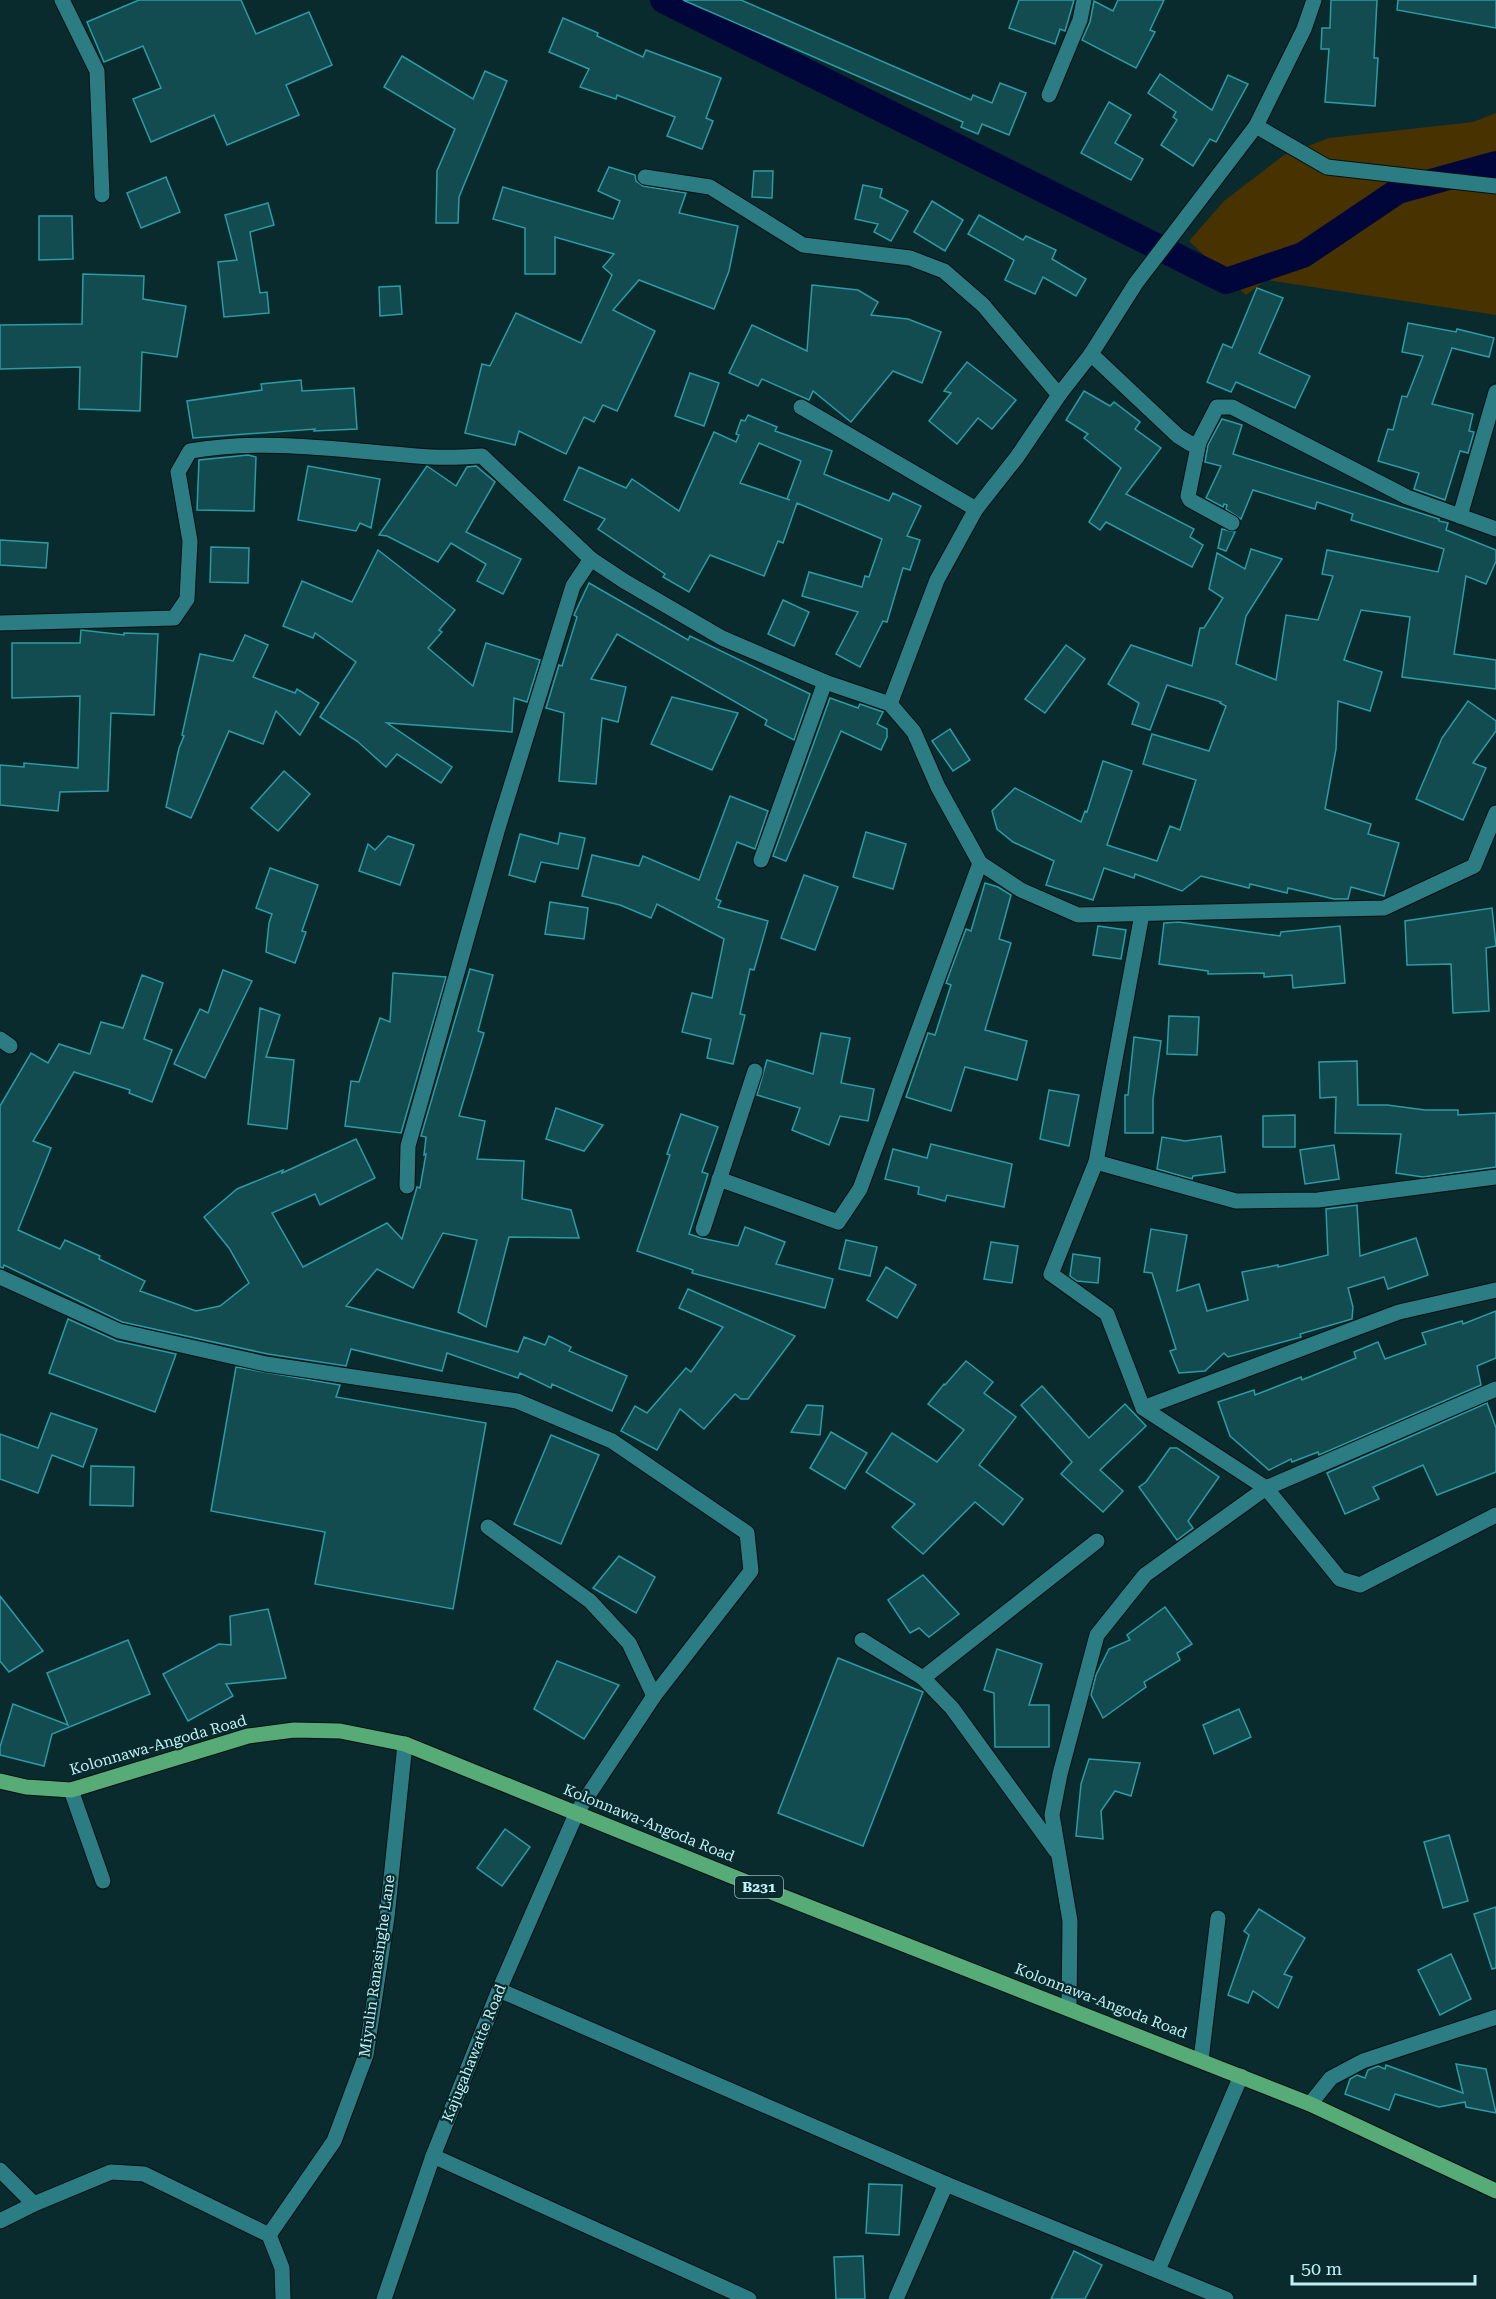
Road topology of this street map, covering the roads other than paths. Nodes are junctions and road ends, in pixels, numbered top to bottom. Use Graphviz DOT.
graph roads {
  1 [pos="62,0"];
  2 [pos="1084,0"];
  3 [pos="1314,0"];
  4 [pos="1049,95"];
  5 [pos="1256,126"];
  6 [pos="645,177"];
  7 [pos="1496,186"];
  8 [pos="102,195"];
  9 [pos="1091,354"];
  10 [pos="1496,392"];
  11 [pos="1059,395"];
  12 [pos="801,407"];
  13 [pos="1199,442"];
  14 [pos="976,509"];
  15 [pos="1461,516"];
  16 [pos="1232,523"];
  17 [pos="1496,529"];
  18 [pos="591,559"];
  19 [pos="0,623"];
  20 [pos="825,682"];
  21 [pos="890,704"];
  22 [pos="1496,813"];
  23 [pos="761,860"];
  24 [pos="980,863"];
  25 [pos="1142,914"];
  26 [pos="755,1071"];
  27 [pos="1096,1162"];
  28 [pos="1496,1177"];
  29 [pos="719,1179"];
  30 [pos="407,1186"];
  31 [pos="703,1229"];
  32 [pos="0,1277"];
  33 [pos="1496,1290"];
  34 [pos="1496,1389"];
  35 [pos="1143,1407"];
  36 [pos="1266,1488"];
  37 [pos="1496,1515"];
  38 [pos="488,1527"];
  39 [pos="1097,1541"];
  40 [pos="862,1640"];
  41 [pos="923,1678"];
  42 [pos="654,1696"];
  43 [pos="405,1744"];
  44 [pos="0,1781"];
  45 [pos="71,1790"];
  46 [pos="577,1812"];
  47 [pos="1059,1856"];
  48 [pos="103,1881"];
  49 [pos="1218,1918"];
  50 [pos="499,1990"];
  51 [pos="1069,2008"];
  52 [pos="1496,2017"];
  53 [pos="1201,2060"];
  54 [pos="1241,2076"];
  55 [pos="1310,2104"];
  56 [pos="434,2156"];
  57 [pos="0,2170"];
  58 [pos="946,2184"];
  59 [pos="1496,2191"];
  60 [pos="34,2204"];
  61 [pos="0,2221"];
  62 [pos="269,2235"];
  63 [pos="1158,2270"];
  64 [pos="283,2299"];
  65 [pos="384,2299"];
  66 [pos="749,2299"];
  67 [pos="896,2299"];
  68 [pos="1226,2299"];
  1 -- 8 [label="street"];
  2 -- 4 [label="street"];
  3 -- 5 [label="street"];
  5 -- 7 [label="street"];
  5 -- 9 [label="street"];
  6 -- 11 [label="street"];
  9 -- 11 [label="street"];
  9 -- 13 [label="street"];
  10 -- 15 [label="street"];
  11 -- 14 [label="street"];
  12 -- 14 [label="street"];
  13 -- 15 [label="street"];
  13 -- 16 [label="street"];
  14 -- 21 [label="street"];
  15 -- 17 [label="street"];
  18 -- 19 [label="street"];
  18 -- 20 [label="street"];
  18 -- 30 [label="street"];
  20 -- 21 [label="street"];
  20 -- 23 [label="street"];
  21 -- 24 [label="street"];
  22 -- 25 [label="street"];
  24 -- 25 [label="street"];
  24 -- 29 [label="street"];
  25 -- 27 [label="street"];
  26 -- 29 [label="street"];
  27 -- 28 [label="street"];
  27 -- 35 [label="street"];
  29 -- 31 [label="street"];
  32 -- 42 [label="street, Kajugahawatte Road"];
  33 -- 35 [label="street"];
  34 -- 36 [label="street"];
  35 -- 36 [label="street"];
  36 -- 37 [label="street"];
  36 -- 47 [label="street"];
  38 -- 42 [label="street"];
  39 -- 41 [label="street"];
  40 -- 41 [label="street"];
  41 -- 47 [label="street"];
  42 -- 46 [label="street, Kajugahawatte Road"];
  43 -- 45 [label="main road, Kolonnawa-Angoda Road / B231"];
  43 -- 46 [label="main road, Kolonnawa-Angoda Road / B231"];
  43 -- 62 [label="street, Miyulin Ranasinghe Lane"];
  44 -- 45 [label="main road, Kolonnawa-Angoda Road / B231"];
  45 -- 48 [label="street"];
  46 -- 50 [label="street, Kajugahawatte Road"];
  46 -- 51 [label="main road, Kolonnawa-Angoda Road / B231"];
  47 -- 51 [label="street"];
  49 -- 53 [label="street"];
  50 -- 56 [label="street, Kajugahawatte Road"];
  50 -- 58 [label="street"];
  51 -- 53 [label="main road, Kolonnawa-Angoda Road / B231"];
  52 -- 55 [label="street"];
  53 -- 54 [label="main road, Kolonnawa-Angoda Road / B231"];
  54 -- 55 [label="main road, Kolonnawa-Angoda Road / B231"];
  54 -- 63 [label="street"];
  55 -- 59 [label="main road, Kolonnawa-Angoda Road / B231"];
  56 -- 65 [label="street, Kajugahawatte Road"];
  56 -- 66 [label="street"];
  57 -- 60 [label="street"];
  58 -- 63 [label="street"];
  58 -- 67 [label="street"];
  60 -- 61 [label="street"];
  60 -- 62 [label="street"];
  62 -- 64 [label="street"];
  63 -- 68 [label="street"];
}
